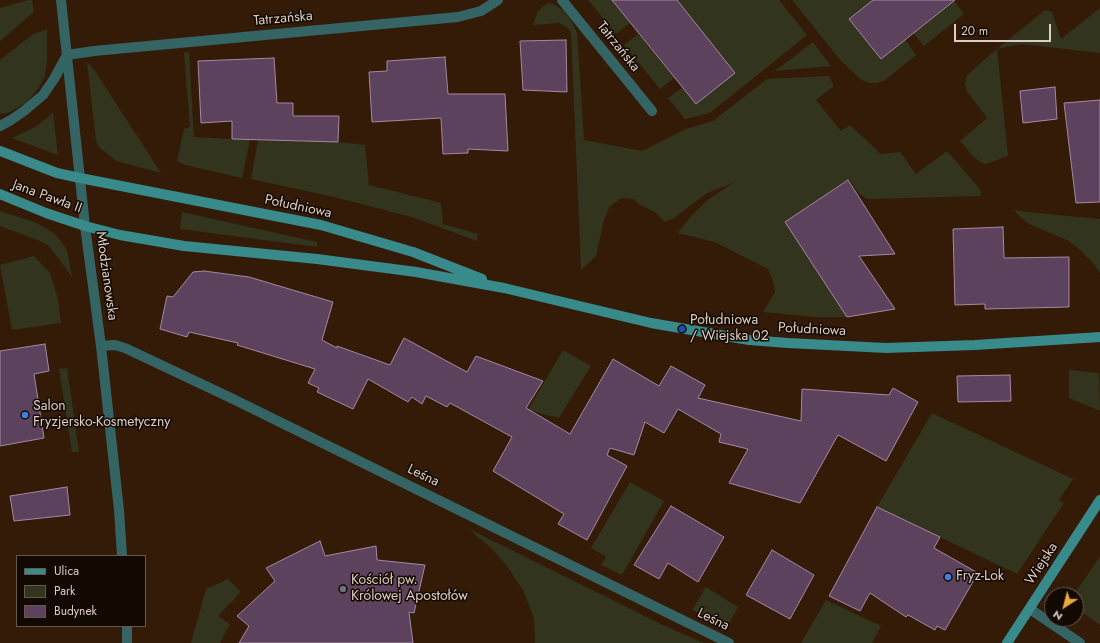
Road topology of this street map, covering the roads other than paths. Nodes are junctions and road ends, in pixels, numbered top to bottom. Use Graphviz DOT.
graph roads {
  1 [pos="61,0"];
  2 [pos="498,0"];
  3 [pos="562,0"];
  4 [pos="67,55"];
  5 [pos="652,111"];
  6 [pos="0,126"];
  7 [pos="0,151"];
  8 [pos="80,178"];
  9 [pos="0,194"];
  10 [pos="85,226"];
  11 [pos="504,288"];
  12 [pos="1100,337"];
  13 [pos="101,346"];
  14 [pos="1100,500"];
  15 [pos="122,555"];
  16 [pos="1030,610"];
  17 [pos="127,627"];
  18 [pos="127,643"];
  19 [pos="729,643"];
  20 [pos="1008,643"];
  21 [pos="1080,643"];
  1 -- 4 [label="street, Młodzianowska"];
  2 -- 4 [label="street, Tatrzańska"];
  3 -- 5 [label="street, Tatrzańska"];
  4 -- 6 [label="street"];
  4 -- 8 [label="street, Młodzianowska"];
  7 -- 8 [label="street, Jana Pawła II"];
  8 -- 10 [label="street, Młodzianowska"];
  8 -- 11 [label="street, Południowa"];
  9 -- 10 [label="street, Jana Pawła II"];
  10 -- 11 [label="street, Południowa"];
  10 -- 13 [label="street, Młodzianowska"];
  11 -- 12 [label="street, Południowa"];
  13 -- 15 [label="street, Młodzianowska"];
  13 -- 19 [label="street, Leśna"];
  14 -- 16 [label="street, Wiejska"];
  16 -- 20 [label="street, Wiejska"];
  16 -- 21 [label="street"];
  17 -- 18 [label="street"];
}
